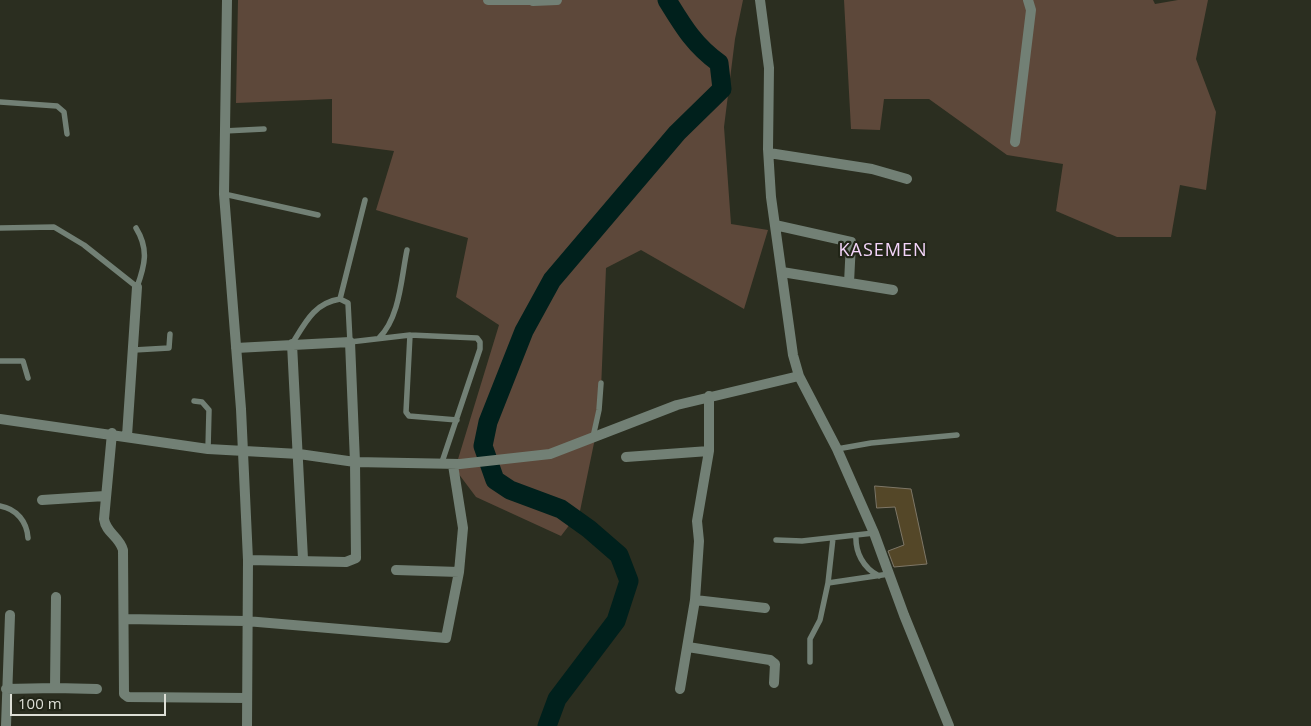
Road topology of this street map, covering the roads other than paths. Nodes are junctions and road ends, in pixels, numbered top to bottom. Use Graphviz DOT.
graph roads {
  1 [pos="227,0"];
  2 [pos="488,0"];
  3 [pos="557,0"];
  4 [pos="760,0"];
  5 [pos="1028,0"];
  6 [pos="532,1"];
  7 [pos="0,102"];
  8 [pos="264,130"];
  9 [pos="224,131"];
  10 [pos="67,134"];
  11 [pos="1015,142"];
  12 [pos="769,154"];
  13 [pos="906,179"];
  14 [pos="224,194"];
  15 [pos="365,200"];
  16 [pos="318,215"];
  17 [pos="775,225"];
  18 [pos="0,228"];
  19 [pos="136,228"];
  20 [pos="407,250"];
  21 [pos="782,272"];
  22 [pos="849,283"];
  23 [pos="137,287"];
  24 [pos="894,290"];
  25 [pos="340,299"];
  26 [pos="170,334"];
  27 [pos="410,335"];
  28 [pos="379,338"];
  29 [pos="350,342"];
  30 [pos="292,344"];
  31 [pos="236,348"];
  32 [pos="134,350"];
  33 [pos="0,361"];
  34 [pos="799,376"];
  35 [pos="28,378"];
  36 [pos="601,382"];
  37 [pos="709,396"];
  38 [pos="194,402"];
  39 [pos="0,419"];
  40 [pos="457,420"];
  41 [pos="112,433"];
  42 [pos="957,435"];
  43 [pos="127,436"];
  44 [pos="593,438"];
  45 [pos="208,449"];
  46 [pos="836,449"];
  47 [pos="709,451"];
  48 [pos="242,452"];
  49 [pos="299,454"];
  50 [pos="626,456"];
  51 [pos="355,462"];
  52 [pos="457,464"];
  53 [pos="441,465"];
  54 [pos="106,496"];
  55 [pos="42,500"];
  56 [pos="0,506"];
  57 [pos="874,533"];
  58 [pos="856,535"];
  59 [pos="28,538"];
  60 [pos="833,538"];
  61 [pos="776,540"];
  62 [pos="303,559"];
  63 [pos="248,560"];
  64 [pos="396,570"];
  65 [pos="459,572"];
  66 [pos="884,575"];
  67 [pos="828,583"];
  68 [pos="56,597"];
  69 [pos="695,600"];
  70 [pos="765,608"];
  71 [pos="10,615"];
  72 [pos="124,619"];
  73 [pos="246,621"];
  74 [pos="688,647"];
  75 [pos="810,662"];
  76 [pos="774,682"];
  77 [pos="55,688"];
  78 [pos="6,689"];
  79 [pos="97,689"];
  80 [pos="680,689"];
  81 [pos="247,698"];
  82 [pos="6,726"];
  83 [pos="247,726"];
  84 [pos="949,726"];
  1 -- 9 [label="street"];
  2 -- 6 [label="street"];
  3 -- 6 [label="street"];
  4 -- 12 [label="street"];
  5 -- 11 [label="street"];
  7 -- 10 [label="lane"];
  8 -- 9 [label="lane"];
  9 -- 14 [label="street"];
  12 -- 13 [label="street"];
  12 -- 17 [label="street"];
  14 -- 16 [label="lane"];
  14 -- 31 [label="street"];
  15 -- 25 [label="lane"];
  17 -- 21 [label="street"];
  17 -- 22 [label="street"];
  18 -- 23 [label="lane"];
  19 -- 23 [label="lane"];
  20 -- 28 [label="lane"];
  21 -- 22 [label="street"];
  21 -- 34 [label="street"];
  22 -- 24 [label="street"];
  23 -- 32 [label="street"];
  25 -- 29 [label="lane"];
  25 -- 30 [label="lane"];
  26 -- 32 [label="lane"];
  27 -- 28 [label="lane"];
  27 -- 40 [label="lane"];
  27 -- 40 [label="lane"];
  28 -- 29 [label="lane"];
  29 -- 30 [label="street"];
  29 -- 51 [label="street"];
  30 -- 31 [label="street"];
  30 -- 49 [label="street"];
  31 -- 48 [label="street"];
  32 -- 43 [label="street"];
  33 -- 35 [label="lane"];
  34 -- 37 [label="street"];
  34 -- 46 [label="street"];
  36 -- 44 [label="lane"];
  37 -- 44 [label="street"];
  37 -- 47 [label="street"];
  38 -- 45 [label="lane"];
  39 -- 41 [label="street"];
  40 -- 53 [label="lane"];
  41 -- 43 [label="street"];
  41 -- 54 [label="street"];
  42 -- 46 [label="lane"];
  43 -- 45 [label="street"];
  44 -- 52 [label="street"];
  45 -- 48 [label="street"];
  46 -- 57 [label="street"];
  47 -- 50 [label="street"];
  47 -- 69 [label="street"];
  48 -- 49 [label="street"];
  48 -- 63 [label="street"];
  49 -- 51 [label="street"];
  49 -- 62 [label="street"];
  51 -- 53 [label="street"];
  51 -- 62 [label="street"];
  52 -- 53 [label="street"];
  52 -- 65 [label="street"];
  54 -- 55 [label="street"];
  54 -- 72 [label="street"];
  56 -- 59 [label="lane"];
  57 -- 58 [label="lane"];
  57 -- 66 [label="street"];
  58 -- 60 [label="lane"];
  58 -- 66 [label="lane"];
  60 -- 61 [label="lane"];
  60 -- 67 [label="lane"];
  62 -- 63 [label="street"];
  63 -- 73 [label="street"];
  64 -- 65 [label="street"];
  65 -- 73 [label="street"];
  66 -- 67 [label="lane"];
  66 -- 84 [label="street"];
  67 -- 75 [label="lane"];
  68 -- 77 [label="street"];
  69 -- 70 [label="street"];
  69 -- 74 [label="street"];
  71 -- 78 [label="street"];
  72 -- 73 [label="street"];
  72 -- 81 [label="street"];
  73 -- 81 [label="street"];
  74 -- 76 [label="street"];
  74 -- 80 [label="street"];
  77 -- 78 [label="street"];
  77 -- 79 [label="street"];
  78 -- 82 [label="street"];
  81 -- 83 [label="street"];
}
